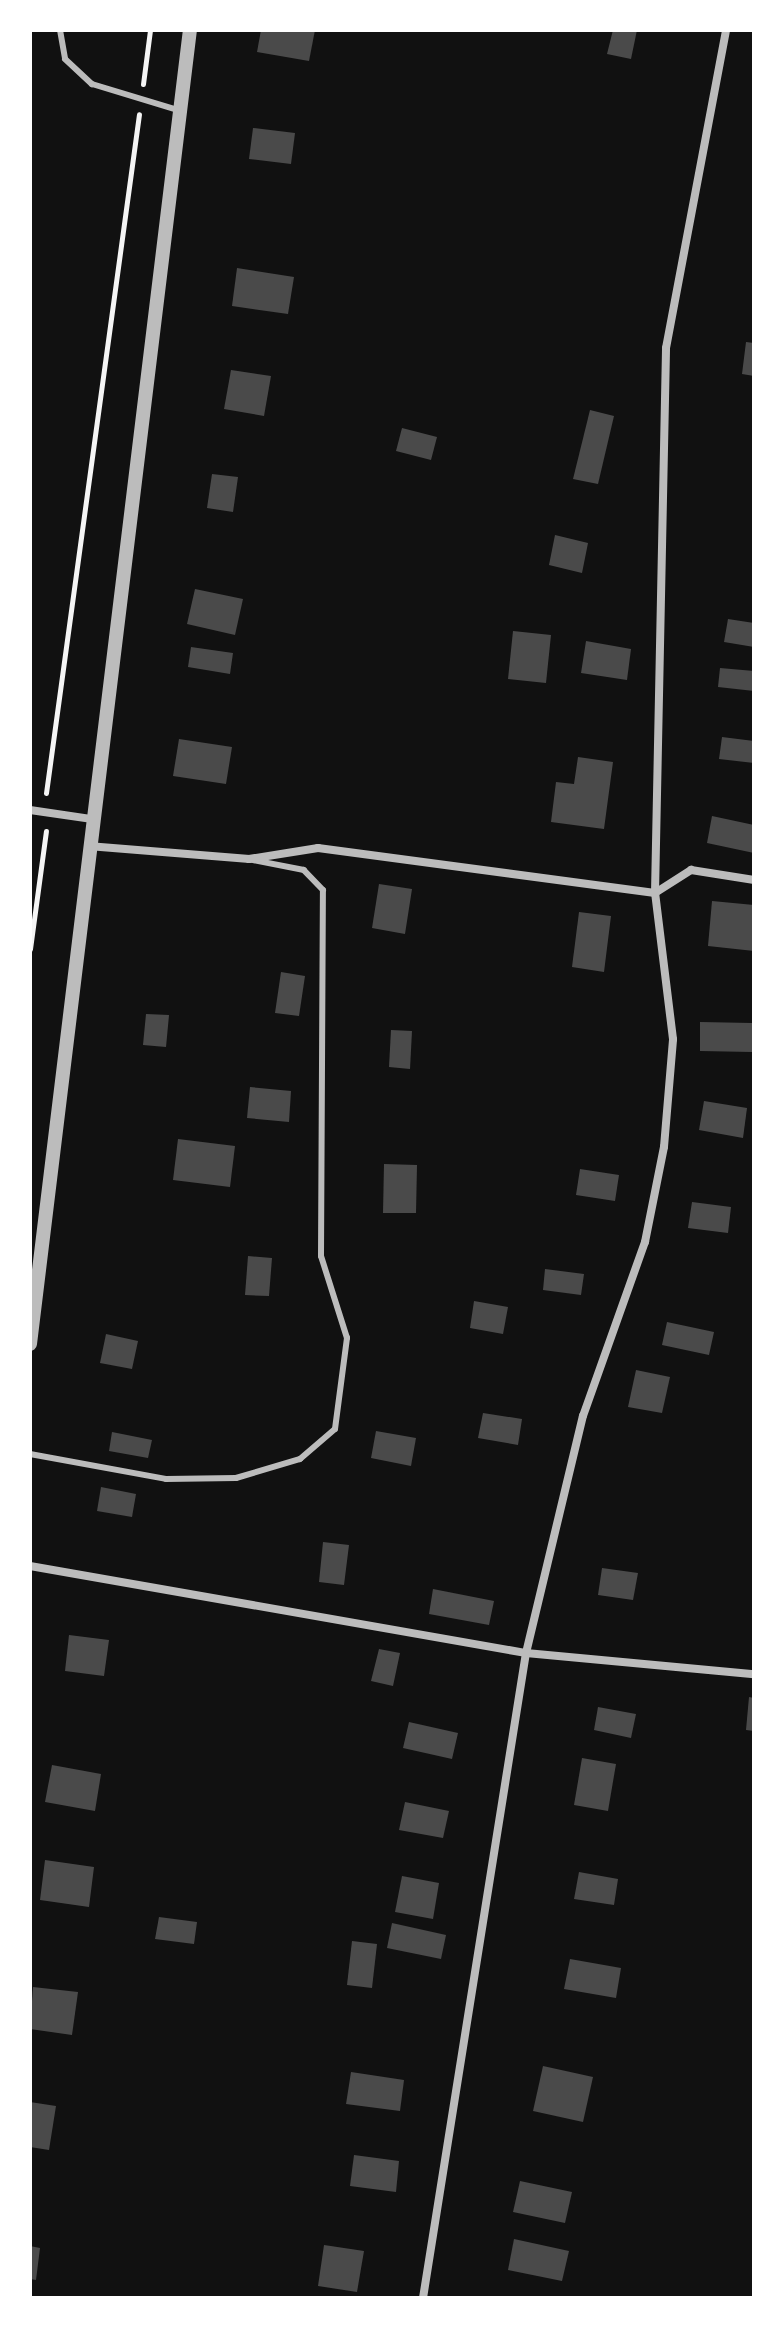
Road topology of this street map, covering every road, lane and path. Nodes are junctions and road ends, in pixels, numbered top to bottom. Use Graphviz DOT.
graph roads {
  1 [pos="60,30"];
  2 [pos="150,30"];
  3 [pos="190,30"];
  4 [pos="726,30"];
  5 [pos="140,102"];
  6 [pos="180,110"];
  7 [pos="30,810"];
  8 [pos="48,813"];
  9 [pos="92,819"];
  10 [pos="88,846"];
  11 [pos="249,859"];
  12 [pos="754,880"];
  13 [pos="655,893"];
  14 [pos="30,949"];
  15 [pos="30,1344"];
  16 [pos="30,1454"];
  17 [pos="30,1566"];
  18 [pos="526,1653"];
  19 [pos="754,1674"];
  20 [pos="423,2298"];
  1 -- 5 [label="lane"];
  2 -- 5 [label="path"];
  3 -- 6 [label="street"];
  4 -- 13 [label="street"];
  5 -- 6 [label="lane"];
  5 -- 8 [label="path"];
  6 -- 9 [label="street"];
  7 -- 8 [label="street"];
  8 -- 9 [label="street"];
  8 -- 14 [label="path"];
  9 -- 10 [label="street"];
  10 -- 11 [label="street"];
  10 -- 15 [label="street"];
  11 -- 13 [label="street"];
  11 -- 16 [label="lane"];
  12 -- 13 [label="street"];
  13 -- 18 [label="street"];
  17 -- 18 [label="street"];
  18 -- 19 [label="street"];
  18 -- 20 [label="street"];
}
